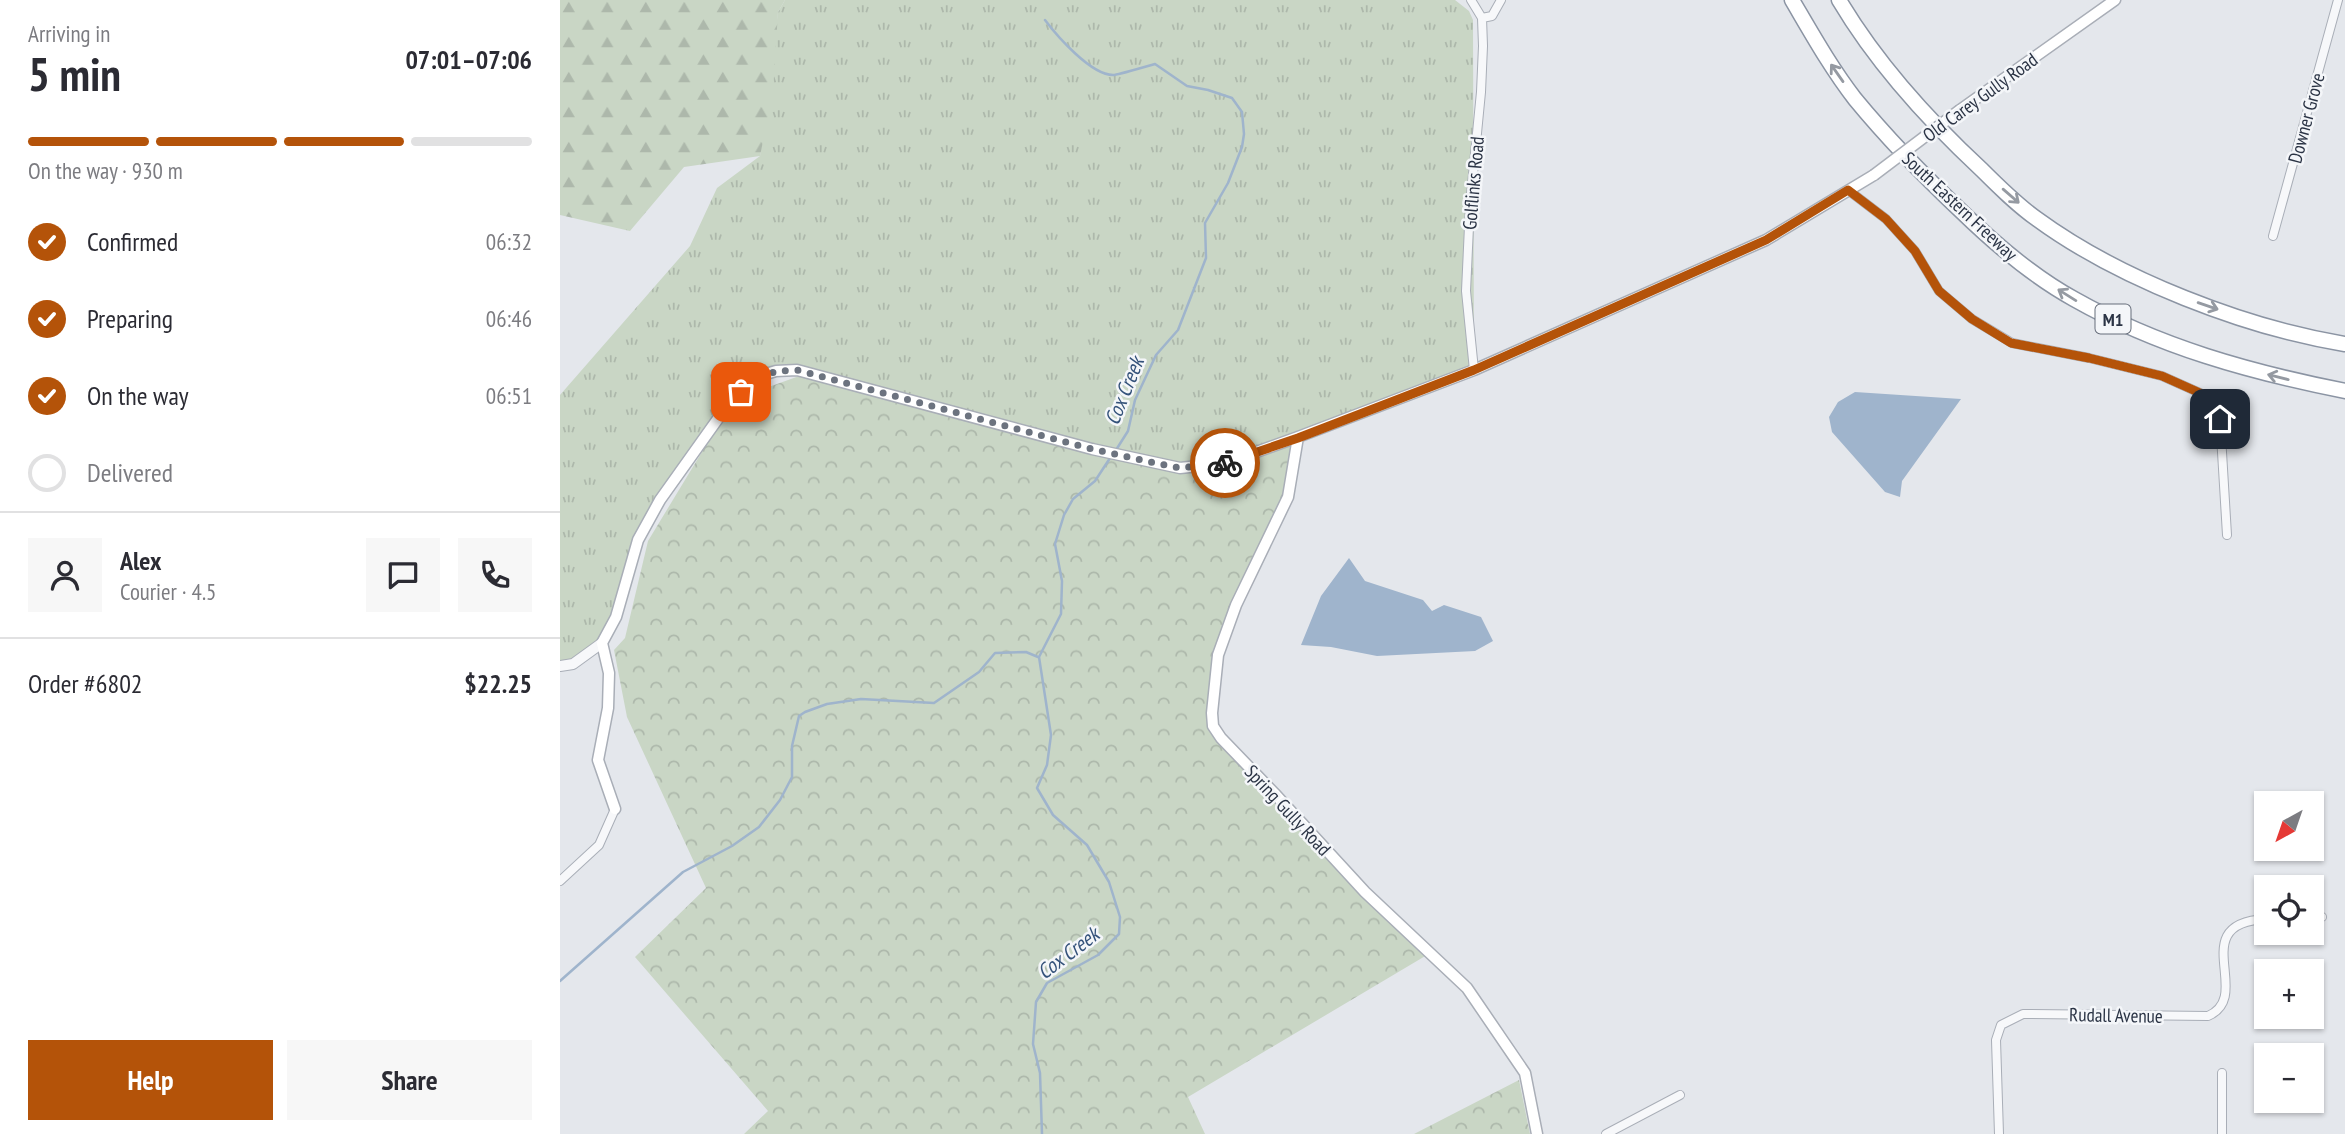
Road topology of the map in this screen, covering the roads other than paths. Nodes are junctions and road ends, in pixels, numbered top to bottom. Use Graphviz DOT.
graph roads {
  1 [pos="1471,0"];
  2 [pos="1501,0"];
  3 [pos="1793,0"];
  4 [pos="1839,0"];
  5 [pos="2115,0"];
  6 [pos="2338,0"];
  7 [pos="1482,18"];
  8 [pos="1848,190"];
  9 [pos="2273,236"];
  10 [pos="2345,344"];
  11 [pos="1474,370"];
  12 [pos="2345,391"];
  13 [pos="1298,438"];
  14 [pos="2227,535"];
  15 [pos="602,643"];
  16 [pos="560,666"];
  17 [pos="615,809"];
  18 [pos="560,881"];
  19 [pos="2254,920"];
  20 [pos="2222,1073"];
  21 [pos="1680,1095"];
  22 [pos="1617,1131"];
  23 [pos="1537,1134"];
  24 [pos="1606,1134"];
  25 [pos="1999,1134"];
  26 [pos="2222,1134"];
  1 -- 7 [label="street"];
  2 -- 7 [label="street"];
  12 -- 3 [label="highway, South Eastern Freeway / M1, one-way"];
  4 -- 10 [label="highway, M1, one-way"];
  5 -- 8 [label="main road, Old Carey Gully Road, bridge"];
  6 -- 9 [label="street, Downer Grove"];
  7 -- 11 [label="street, Golflinks Road"];
  8 -- 11 [label="main road, Old Carey Gully Road"];
  8 -- 14 [label="street"];
  11 -- 13 [label="main road, Old Carey Gully Road"];
  13 -- 15 [label="main road, Old Carey Gully Road"];
  13 -- 23 [label="main road, Spring Gully Road"];
  15 -- 16 [label="street"];
  15 -- 17 [label="main road"];
  17 -- 18 [label="street"];
  19 -- 25 [label="street, Rudall Avenue"];
  20 -- 26 [label="street"];
  21 -- 22 [label="street"];
  22 -- 24 [label="street"];
}
